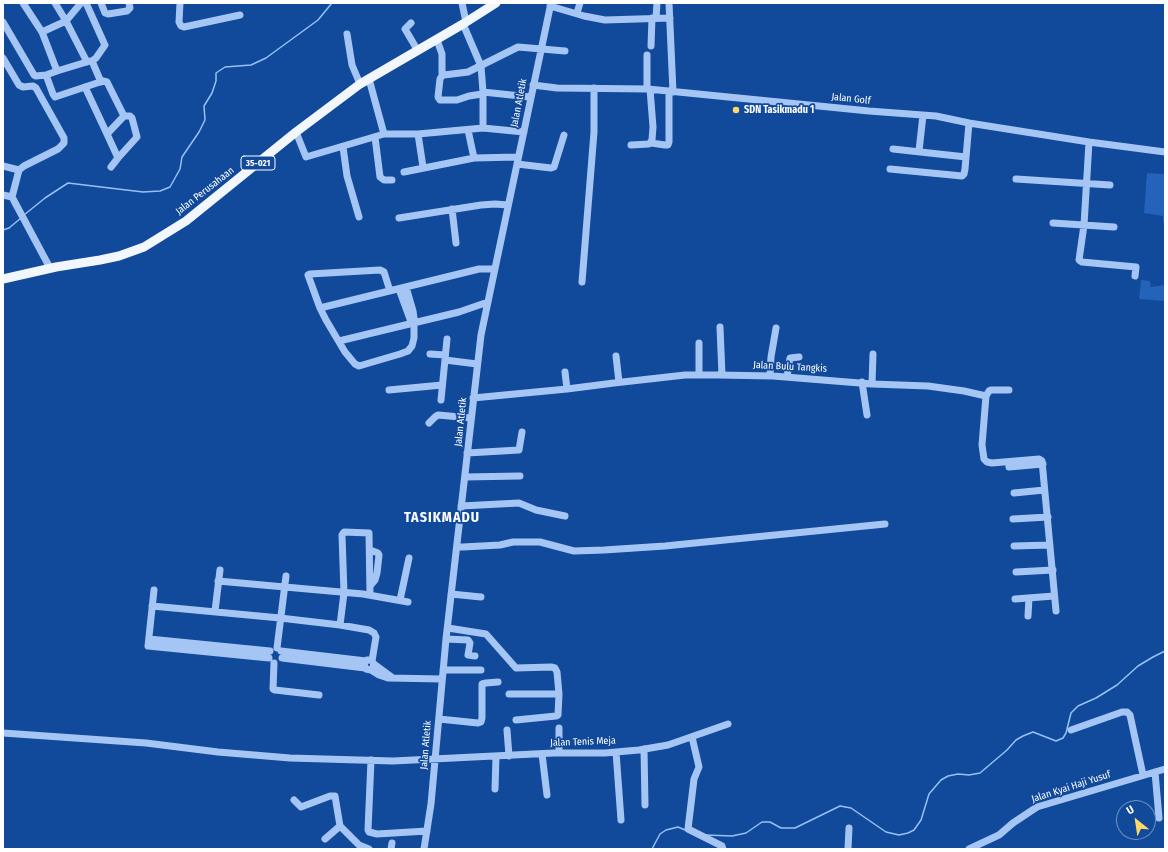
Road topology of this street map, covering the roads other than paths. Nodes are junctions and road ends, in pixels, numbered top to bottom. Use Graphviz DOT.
graph roads {
  1 [pos="24,3"];
  2 [pos="55,3"];
  3 [pos="81,3"];
  4 [pos="86,3"];
  5 [pos="101,3"];
  6 [pos="129,3"];
  7 [pos="180,3"];
  8 [pos="462,3"];
  9 [pos="494,3"];
  10 [pos="580,3"];
  11 [pos="657,3"];
  12 [pos="669,3"];
  13 [pos="550,5"];
  14 [pos="577,13"];
  15 [pos="240,15"];
  16 [pos="654,18"];
  17 [pos="670,18"];
  18 [pos="66,21"];
  19 [pos="3,22"];
  20 [pos="411,23"];
  21 [pos="465,23"];
  22 [pos="42,32"];
  23 [pos="347,34"];
  24 [pos="437,40"];
  25 [pos="651,46"];
  26 [pos="540,49"];
  27 [pos="418,51"];
  28 [pos="565,51"];
  29 [pos="647,55"];
  30 [pos="3,58"];
  31 [pos="89,62"];
  32 [pos="480,66"];
  33 [pos="57,70"];
  34 [pos="442,74"];
  35 [pos="46,75"];
  36 [pos="368,79"];
  37 [pos="101,82"];
  38 [pos="360,84"];
  39 [pos="532,85"];
  40 [pos="85,87"];
  41 [pos="594,88"];
  42 [pos="648,89"];
  43 [pos="671,92"];
  44 [pos="483,93"];
  45 [pos="530,97"];
  46 [pos="923,115"];
  47 [pos="124,116"];
  48 [pos="969,123"];
  49 [pos="483,128"];
  50 [pos="468,130"];
  51 [pos="296,132"];
  52 [pos="524,132"];
  53 [pos="107,134"];
  54 [pos="384,134"];
  55 [pos="418,134"];
  56 [pos="564,135"];
  57 [pos="375,136"];
  58 [pos="1089,142"];
  59 [pos="651,143"];
  60 [pos="631,145"];
  61 [pos="343,147"];
  62 [pos="893,149"];
  63 [pos="919,151"];
  64 [pos="1165,152"];
  65 [pos="966,157"];
  66 [pos="118,158"];
  67 [pos="474,158"];
  68 [pos="517,161"];
  69 [pos="3,166"];
  70 [pos="111,167"];
  71 [pos="423,167"];
  72 [pos="890,169"];
  73 [pos="19,170"];
  74 [pos="404,172"];
  75 [pos="1016,179"];
  76 [pos="392,180"];
  77 [pos="1086,184"];
  78 [pos="1110,185"];
  79 [pos="3,195"];
  80 [pos="12,197"];
  81 [pos="508,205"];
  82 [pos="452,209"];
  83 [pos="359,217"];
  84 [pos="399,218"];
  85 [pos="1054,223"];
  86 [pos="1084,225"];
  87 [pos="1114,227"];
  88 [pos="456,243"];
  89 [pos="50,268"];
  90 [pos="495,269"];
  91 [pos="1135,276"];
  92 [pos="3,279"];
  93 [pos="582,282"];
  94 [pos="403,288"];
  95 [pos="390,291"];
  96 [pos="488,302"];
  97 [pos="320,308"];
  98 [pos="413,322"];
  99 [pos="720,328"];
  100 [pos="776,328"];
  101 [pos="447,339"];
  102 [pos="339,341"];
  103 [pos="699,343"];
  104 [pos="430,354"];
  105 [pos="873,354"];
  106 [pos="616,356"];
  107 [pos="799,357"];
  108 [pos="445,358"];
  109 [pos="476,364"];
  110 [pos="565,372"];
  111 [pos="699,375"];
  112 [pos="722,375"];
  113 [pos="770,376"];
  114 [pos="788,377"];
  115 [pos="619,382"];
  116 [pos="862,382"];
  117 [pos="872,384"];
  118 [pos="442,385"];
  119 [pos="567,389"];
  120 [pos="389,390"];
  121 [pos="1008,390"];
  122 [pos="986,396"];
  123 [pos="473,398"];
  124 [pos="441,400"];
  125 [pos="867,416"];
  126 [pos="471,418"];
  127 [pos="429,424"];
  128 [pos="522,432"];
  129 [pos="467,453"];
  130 [pos="1041,461"];
  131 [pos="1009,467"];
  132 [pos="520,476"];
  133 [pos="465,477"];
  134 [pos="1044,490"];
  135 [pos="1014,493"];
  136 [pos="461,506"];
  137 [pos="565,516"];
  138 [pos="1048,518"];
  139 [pos="1013,519"];
  140 [pos="886,524"];
  141 [pos="1050,545"];
  142 [pos="1014,546"];
  143 [pos="456,547"];
  144 [pos="409,558"];
  145 [pos="220,570"];
  146 [pos="1053,570"];
  147 [pos="1016,572"];
  148 [pos="286,576"];
  149 [pos="218,581"];
  150 [pos="284,588"];
  151 [pos="154,590"];
  152 [pos="344,593"];
  153 [pos="451,594"];
  154 [pos="370,595"];
  155 [pos="481,596"];
  156 [pos="1054,596"];
  157 [pos="1029,598"];
  158 [pos="1015,599"];
  159 [pos="152,606"];
  160 [pos="1056,610"];
  161 [pos="215,611"];
  162 [pos="1028,616"];
  163 [pos="280,618"];
  164 [pos="340,625"];
  165 [pos="448,628"];
  166 [pos="446,639"];
  167 [pos="276,655"];
  168 [pos="475,656"];
  169 [pos="370,665"];
  170 [pos="443,670"];
  171 [pos="481,670"];
  172 [pos="442,678"];
  173 [pos="498,682"];
  174 [pos="509,694"];
  175 [pos="559,694"];
  176 [pos="319,695"];
  177 [pos="439,719"];
  178 [pos="516,720"];
  179 [pos="728,724"];
  180 [pos="559,728"];
  181 [pos="506,730"];
  182 [pos="1071,730"];
  183 [pos="3,733"];
  184 [pos="692,737"];
  185 [pos="644,749"];
  186 [pos="616,752"];
  187 [pos="559,753"];
  188 [pos="542,754"];
  189 [pos="496,756"];
  190 [pos="509,756"];
  191 [pos="435,759"];
  192 [pos="371,760"];
  193 [pos="1165,769"];
  194 [pos="1155,772"];
  195 [pos="1143,775"];
  196 [pos="495,789"];
  197 [pos="547,795"];
  198 [pos="294,800"];
  199 [pos="645,805"];
  200 [pos="1159,818"];
  201 [pos="621,820"];
  202 [pos="340,826"];
  203 [pos="849,828"];
  204 [pos="427,831"];
  205 [pos="325,839"];
  206 [pos="357,847"];
  207 [pos="723,847"];
  208 [pos="369,849"];
  209 [pos="424,849"];
  210 [pos="848,849"];
  211 [pos="969,849"];
  1 -- 22 [label="street"];
  2 -- 18 [label="street"];
  3 -- 18 [label="street"];
  4 -- 31 [label="street"];
  5 -- 6 [label="street"];
  7 -- 15 [label="street"];
  8 -- 21 [label="street"];
  9 -- 21 [label="main road, Jalan Perusahaan / 35-021"];
  10 -- 14 [label="street"];
  11 -- 16 [label="street"];
  12 -- 17 [label="street"];
  13 -- 14 [label="street"];
  13 -- 26 [label="street, Jalan Atletik"];
  14 -- 16 [label="street"];
  16 -- 17 [label="street"];
  16 -- 25 [label="street"];
  17 -- 43 [label="street"];
  18 -- 22 [label="street"];
  18 -- 31 [label="street"];
  19 -- 35 [label="street"];
  20 -- 27 [label="street"];
  21 -- 24 [label="main road, Jalan Perusahaan / 35-021"];
  21 -- 32 [label="street"];
  22 -- 33 [label="street"];
  23 -- 38 [label="street"];
  24 -- 27 [label="main road, Jalan Perusahaan / 35-021"];
  24 -- 34 [label="street"];
  26 -- 28 [label="street"];
  26 -- 32 [label="street"];
  26 -- 39 [label="street, Jalan Atletik"];
  27 -- 36 [label="main road, Jalan Perusahaan / 35-021"];
  29 -- 42 [label="street"];
  30 -- 73 [label="street"];
  31 -- 33 [label="street"];
  31 -- 37 [label="street"];
  32 -- 34 [label="street"];
  32 -- 44 [label="street"];
  33 -- 35 [label="street"];
  34 -- 44 [label="street"];
  35 -- 40 [label="street"];
  36 -- 38 [label="main road, Jalan Perusahaan / 35-021"];
  36 -- 54 [label="street"];
  37 -- 40 [label="street"];
  37 -- 47 [label="street"];
  38 -- 51 [label="main road, Jalan Perusahaan / 35-021"];
  39 -- 41 [label="street, Jalan Golf"];
  39 -- 45 [label="street, Jalan Atletik"];
  40 -- 53 [label="street"];
  41 -- 42 [label="street, Jalan Golf"];
  41 -- 93 [label="street"];
  42 -- 43 [label="street, Jalan Golf"];
  42 -- 59 [label="street"];
  43 -- 46 [label="street, Jalan Golf"];
  43 -- 59 [label="street"];
  44 -- 45 [label="street"];
  44 -- 49 [label="street"];
  45 -- 52 [label="street, Jalan Atletik"];
  46 -- 48 [label="street, Jalan Golf"];
  46 -- 63 [label="street"];
  47 -- 53 [label="street"];
  47 -- 66 [label="street"];
  48 -- 58 [label="street, Jalan Golf"];
  48 -- 65 [label="street"];
  49 -- 50 [label="street"];
  49 -- 52 [label="street"];
  50 -- 55 [label="street"];
  50 -- 67 [label="street"];
  51 -- 61 [label="street"];
  51 -- 89 [label="main road, Jalan Perusahaan / 35-021"];
  52 -- 68 [label="street, Jalan Atletik"];
  53 -- 66 [label="street"];
  54 -- 55 [label="street"];
  54 -- 57 [label="street"];
  55 -- 71 [label="street"];
  56 -- 68 [label="street"];
  57 -- 61 [label="street"];
  57 -- 76 [label="street"];
  58 -- 64 [label="street, Jalan Golf"];
  58 -- 77 [label="street"];
  59 -- 60 [label="street"];
  61 -- 83 [label="street"];
  62 -- 63 [label="street"];
  63 -- 65 [label="street"];
  65 -- 72 [label="street"];
  66 -- 70 [label="street"];
  67 -- 68 [label="street"];
  67 -- 71 [label="street"];
  68 -- 81 [label="street, Jalan Atletik"];
  69 -- 73 [label="street"];
  71 -- 74 [label="street"];
  73 -- 80 [label="street"];
  75 -- 77 [label="street"];
  77 -- 78 [label="street"];
  77 -- 86 [label="street"];
  79 -- 80 [label="street"];
  80 -- 89 [label="street"];
  81 -- 82 [label="street"];
  81 -- 90 [label="street, Jalan Atletik"];
  82 -- 84 [label="street"];
  82 -- 88 [label="street"];
  85 -- 86 [label="street"];
  86 -- 87 [label="street"];
  86 -- 91 [label="street"];
  89 -- 92 [label="main road, Jalan Perusahaan / 35-021"];
  90 -- 94 [label="street"];
  90 -- 96 [label="street, Jalan Atletik"];
  94 -- 95 [label="street"];
  94 -- 98 [label="street"];
  95 -- 97 [label="street"];
  95 -- 97 [label="street"];
  96 -- 98 [label="street"];
  96 -- 109 [label="street, Jalan Atletik"];
  97 -- 102 [label="street"];
  98 -- 102 [label="street"];
  98 -- 102 [label="street"];
  99 -- 112 [label="street"];
  100 -- 113 [label="street"];
  101 -- 108 [label="street"];
  103 -- 111 [label="street"];
  104 -- 108 [label="street"];
  105 -- 117 [label="street"];
  106 -- 115 [label="street"];
  107 -- 114 [label="street"];
  108 -- 109 [label="street"];
  108 -- 118 [label="street"];
  109 -- 123 [label="street, Jalan Atletik"];
  110 -- 119 [label="street"];
  111 -- 112 [label="street, Jalan Bulu Tangkis"];
  111 -- 115 [label="street, Jalan Bulu Tangkis"];
  112 -- 113 [label="street, Jalan Bulu Tangkis"];
  113 -- 114 [label="street, Jalan Bulu Tangkis"];
  114 -- 116 [label="street, Jalan Bulu Tangkis"];
  115 -- 119 [label="street, Jalan Bulu Tangkis"];
  116 -- 117 [label="street, Jalan Bulu Tangkis"];
  116 -- 125 [label="street"];
  117 -- 122 [label="street, Jalan Bulu Tangkis"];
  118 -- 120 [label="street"];
  118 -- 124 [label="street"];
  119 -- 123 [label="street, Jalan Bulu Tangkis"];
  121 -- 122 [label="street"];
  122 -- 130 [label="street"];
  123 -- 126 [label="street, Jalan Atletik"];
  126 -- 127 [label="street"];
  126 -- 129 [label="street, Jalan Atletik"];
  128 -- 129 [label="street"];
  129 -- 133 [label="street, Jalan Atletik"];
  130 -- 131 [label="street"];
  130 -- 134 [label="street"];
  132 -- 133 [label="street"];
  133 -- 136 [label="street, Jalan Atletik"];
  134 -- 135 [label="street"];
  134 -- 138 [label="street"];
  136 -- 137 [label="street"];
  136 -- 143 [label="street, Jalan Atletik"];
  138 -- 139 [label="street"];
  138 -- 141 [label="street"];
  140 -- 143 [label="street"];
  141 -- 142 [label="street"];
  141 -- 146 [label="street"];
  143 -- 153 [label="street, Jalan Atletik"];
  144 -- 154 [label="street"];
  145 -- 149 [label="street"];
  146 -- 147 [label="street"];
  146 -- 156 [label="street"];
  148 -- 150 [label="street"];
  149 -- 150 [label="street"];
  149 -- 161 [label="street"];
  150 -- 152 [label="street"];
  150 -- 163 [label="street"];
  151 -- 159 [label="street"];
  152 -- 154 [label="street"];
  152 -- 154 [label="street"];
  152 -- 164 [label="street"];
  153 -- 155 [label="street"];
  153 -- 165 [label="street, Jalan Atletik"];
  156 -- 157 [label="street"];
  156 -- 160 [label="street"];
  157 -- 158 [label="street"];
  157 -- 162 [label="street"];
  159 -- 161 [label="street"];
  159 -- 167 [label="street"];
  161 -- 163 [label="street"];
  163 -- 164 [label="street"];
  163 -- 167 [label="street"];
  164 -- 169 [label="street"];
  165 -- 166 [label="street, Jalan Atletik"];
  165 -- 175 [label="street"];
  166 -- 168 [label="street"];
  166 -- 170 [label="street, Jalan Atletik"];
  167 -- 169 [label="street"];
  167 -- 176 [label="street"];
  169 -- 172 [label="street"];
  170 -- 171 [label="street"];
  170 -- 172 [label="street, Jalan Atletik"];
  172 -- 177 [label="street, Jalan Atletik"];
  173 -- 177 [label="street"];
  174 -- 175 [label="street"];
  175 -- 178 [label="street"];
  177 -- 191 [label="street, Jalan Atletik"];
  179 -- 184 [label="street, Jalan Tenis Meja"];
  180 -- 187 [label="street"];
  181 -- 190 [label="street"];
  182 -- 195 [label="street"];
  183 -- 192 [label="street, Jalan Tenis Meja"];
  184 -- 185 [label="street, Jalan Tenis Meja"];
  184 -- 207 [label="street"];
  185 -- 186 [label="street, Jalan Tenis Meja"];
  185 -- 199 [label="street"];
  186 -- 187 [label="street, Jalan Tenis Meja"];
  186 -- 201 [label="street"];
  187 -- 188 [label="street, Jalan Tenis Meja"];
  188 -- 190 [label="street, Jalan Tenis Meja"];
  188 -- 197 [label="street"];
  189 -- 190 [label="street, Jalan Tenis Meja"];
  189 -- 191 [label="street, Jalan Tenis Meja"];
  189 -- 196 [label="street"];
  191 -- 192 [label="street, Jalan Tenis Meja"];
  191 -- 204 [label="street, Jalan Atletik"];
  192 -- 204 [label="street"];
  193 -- 194 [label="street, Jalan Kyai Haji Yusuf"];
  194 -- 195 [label="street, Jalan Kyai Haji Yusuf"];
  194 -- 200 [label="street"];
  195 -- 211 [label="street, Jalan Kyai Haji Yusuf"];
  198 -- 202 [label="street"];
  202 -- 205 [label="street"];
  202 -- 206 [label="street"];
  203 -- 210 [label="street"];
  204 -- 209 [label="street, Jalan Atletik"];
  206 -- 208 [label="street"];
}
